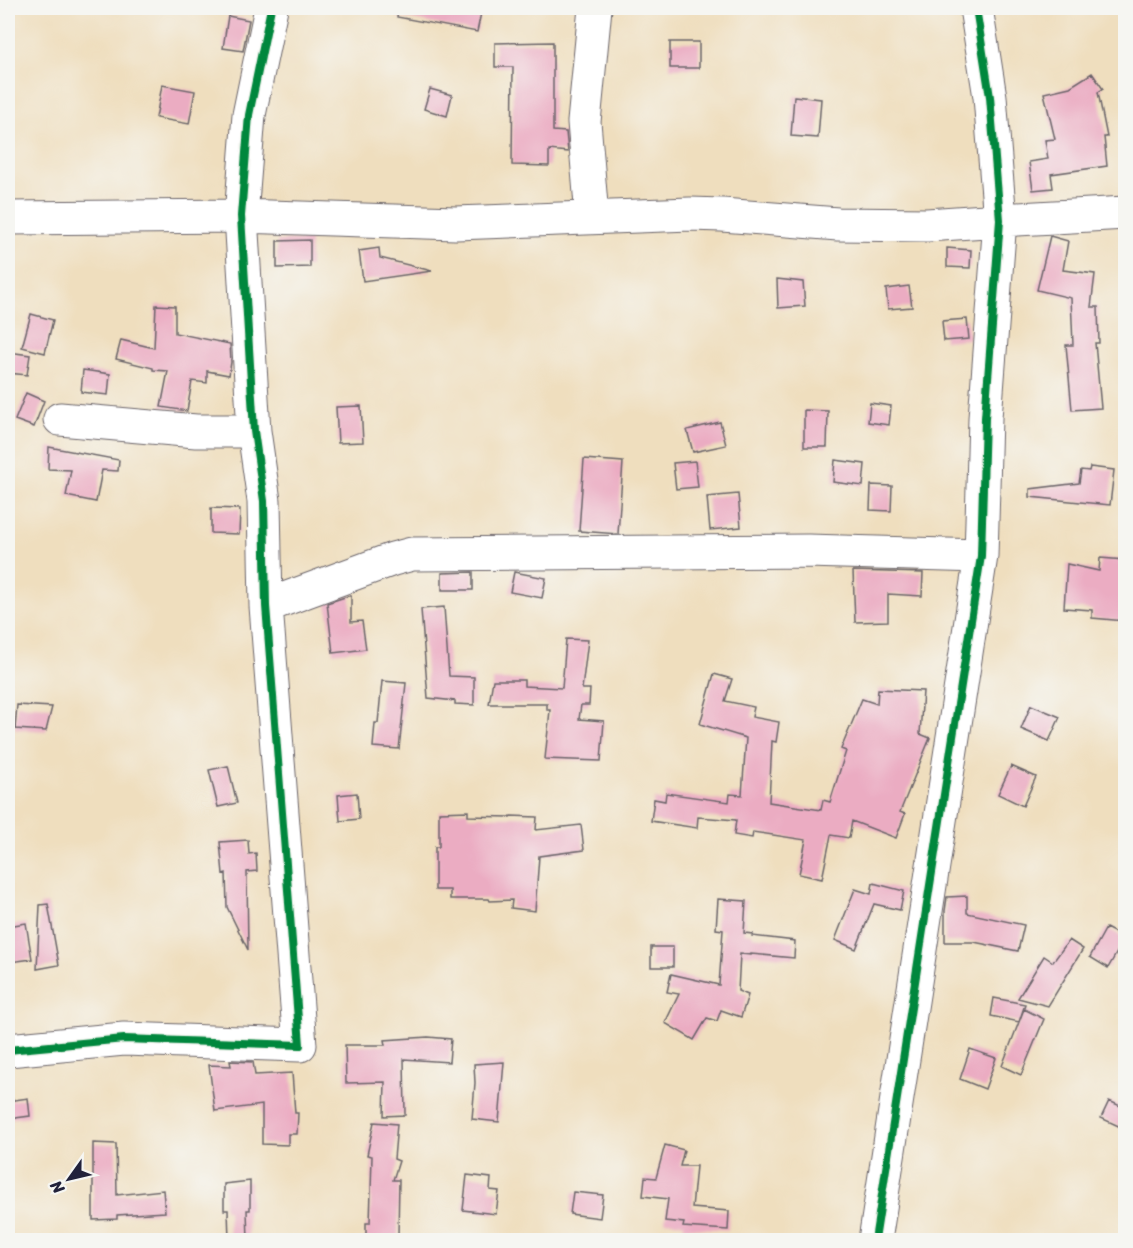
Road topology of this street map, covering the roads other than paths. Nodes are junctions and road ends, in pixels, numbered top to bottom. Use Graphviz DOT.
graph roads {
  1 [pos="272,8"];
  2 [pos="595,8"];
  3 [pos="976,8"];
  4 [pos="1125,213"];
  5 [pos="241,216"];
  6 [pos="592,217"];
  7 [pos="8,218"];
  8 [pos="1000,220"];
  9 [pos="60,419"];
  10 [pos="254,431"];
  11 [pos="981,556"];
  12 [pos="266,606"];
  13 [pos="8,1050"];
  14 [pos="875,1240"];
  1 -- 5 [label="street"];
  2 -- 6 [label="street"];
  3 -- 8 [label="street"];
  4 -- 8 [label="street"];
  5 -- 6 [label="street"];
  5 -- 7 [label="street"];
  5 -- 10 [label="street"];
  6 -- 8 [label="street"];
  8 -- 11 [label="street"];
  9 -- 10 [label="street"];
  10 -- 12 [label="street"];
  11 -- 12 [label="street"];
  11 -- 14 [label="street"];
  12 -- 13 [label="street"];
}
